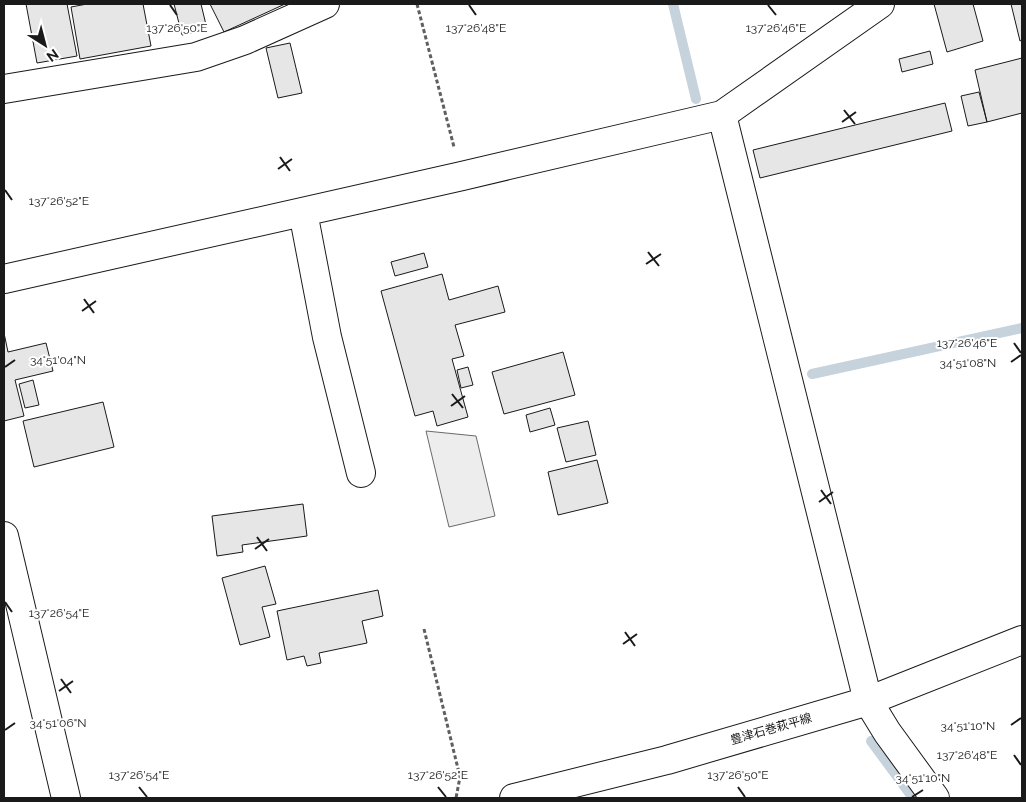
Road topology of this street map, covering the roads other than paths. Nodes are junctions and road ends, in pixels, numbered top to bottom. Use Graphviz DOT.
graph roads {
  1 [pos="325,4"];
  2 [pos="880,4"];
  3 [pos="4,89"];
  4 [pos="722,115"];
  5 [pos="303,212"];
  6 [pos="4,279"];
  7 [pos="361,473"];
  8 [pos="4,536"];
  9 [pos="1022,640"];
  10 [pos="868,701"];
  11 [pos="66,798"];
  12 [pos="514,798"];
  13 [pos="934,798"];
  1 -- 3 [label="street"];
  2 -- 4 [label="street"];
  4 -- 5 [label="street"];
  4 -- 10 [label="street"];
  5 -- 6 [label="street"];
  5 -- 7 [label="street"];
  8 -- 11 [label="street"];
  9 -- 10 [label="street, 豊津石巻萩平線"];
  10 -- 12 [label="street, 豊津石巻萩平線"];
  10 -- 13 [label="street"];
}
